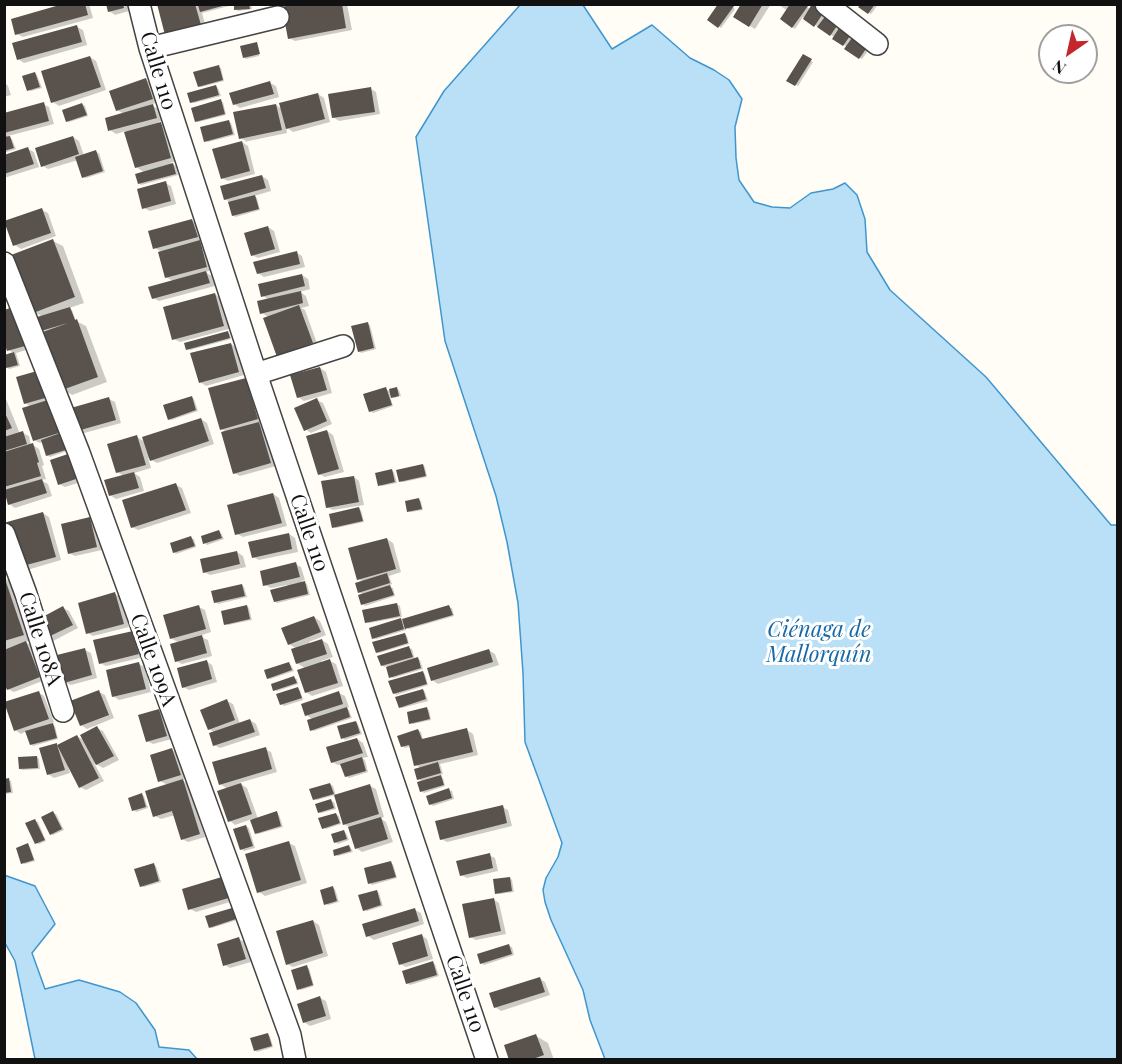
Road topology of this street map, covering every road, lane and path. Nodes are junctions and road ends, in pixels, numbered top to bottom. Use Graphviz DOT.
graph roads {
  1 [pos="139,4"];
  2 [pos="826,4"];
  3 [pos="278,17"];
  4 [pos="877,44"];
  5 [pos="150,48"];
  6 [pos="4,263"];
  7 [pos="344,346"];
  8 [pos="256,374"];
  9 [pos="4,534"];
  10 [pos="63,711"];
  11 [pos="295,1059"];
  12 [pos="487,1059"];
  1 -- 5 [label="street, Calle 110"];
  2 -- 4 [label="street"];
  3 -- 5 [label="street"];
  5 -- 8 [label="street, Calle 110"];
  6 -- 11 [label="street, Calle 109A"];
  7 -- 8 [label="street"];
  8 -- 12 [label="street, Calle 110"];
  9 -- 10 [label="street, Calle 108A"];
}
